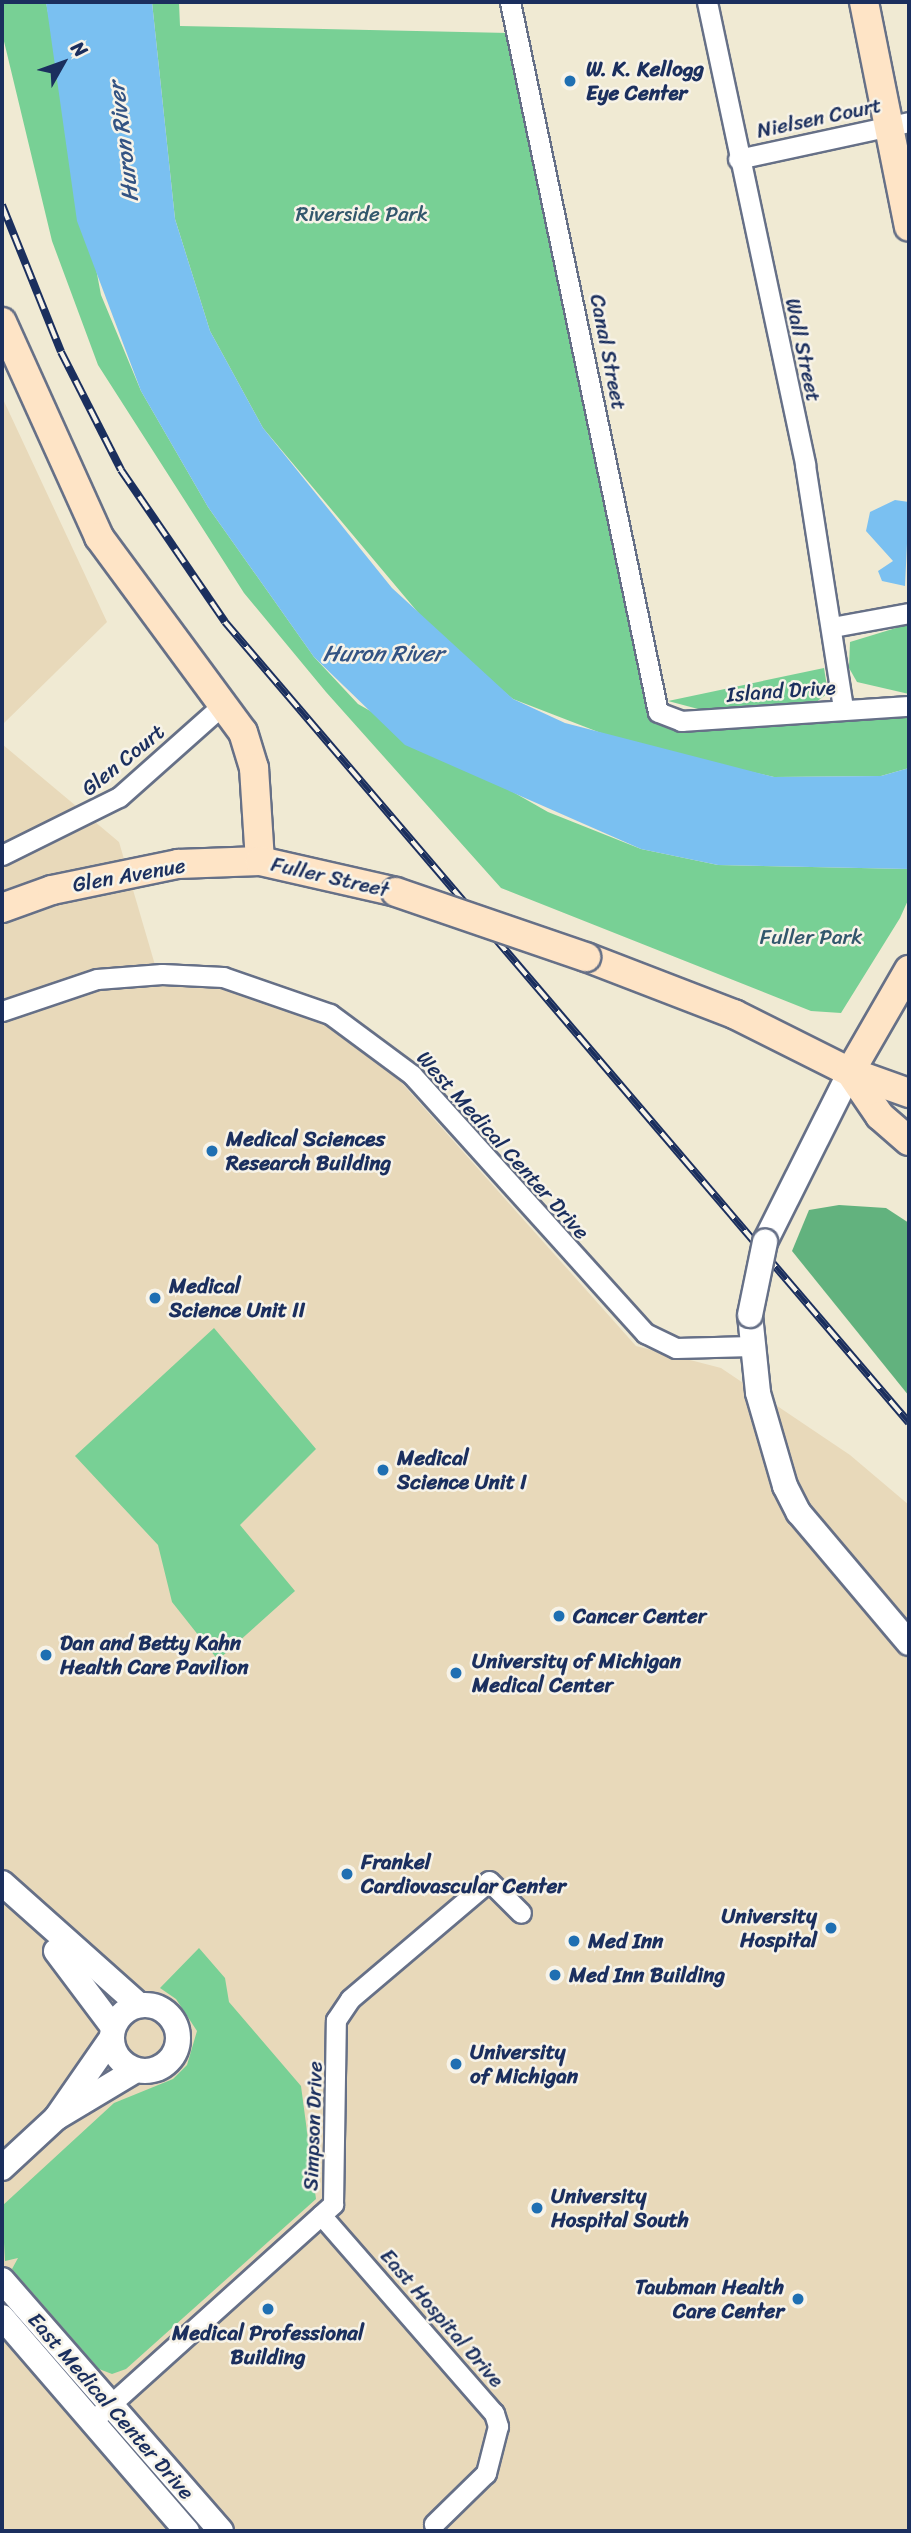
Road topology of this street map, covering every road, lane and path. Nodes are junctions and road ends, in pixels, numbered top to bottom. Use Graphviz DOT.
graph roads {
  1 [pos="510,2"];
  2 [pos="708,2"];
  3 [pos="864,2"];
  4 [pos="900,124"];
  5 [pos="738,159"];
  6 [pos="909,227"];
  7 [pos="2,322"];
  8 [pos="909,613"];
  9 [pos="833,627"];
  10 [pos="225,703"];
  11 [pos="909,706"];
  12 [pos="843,709"];
  13 [pos="659,712"];
  14 [pos="2,855"];
  15 [pos="260,861"];
  16 [pos="2,908"];
  17 [pos="909,970"];
  18 [pos="2,1011"];
  19 [pos="850,1072"];
  20 [pos="909,1093"];
  21 [pos="909,1141"];
  22 [pos="752,1346"];
  23 [pos="909,1643"];
  24 [pos="2,1883"];
  25 [pos="22,1906"];
  26 [pos="522,1913"];
  27 [pos="139,2005"];
  28 [pos="112,2033"];
  29 [pos="136,2070"];
  30 [pos="55,2118"];
  31 [pos="2,2168"];
  32 [pos="321,2214"];
  33 [pos="2,2280"];
  34 [pos="2,2318"];
  35 [pos="111,2405"];
  36 [pos="92,2421"];
  37 [pos="429,2529"];
  38 [pos="187,2531"];
  39 [pos="221,2531"];
  1 -- 13 [label="street, Canal Street"];
  2 -- 5 [label="street, Wall Street"];
  3 -- 4 [label="main road"];
  4 -- 5 [label="street, Nielsen Court"];
  4 -- 6 [label="main road"];
  5 -- 9 [label="street, Wall Street"];
  7 -- 10 [label="main road, Fuller Street"];
  8 -- 9 [label="street"];
  9 -- 12 [label="street, Wall Street"];
  10 -- 14 [label="street, Glen Court"];
  10 -- 15 [label="main road, Fuller Street"];
  11 -- 12 [label="street, Island Drive"];
  12 -- 13 [label="street, Island Drive"];
  15 -- 16 [label="main road, Glen Avenue"];
  15 -- 19 [label="main road, Fuller Street, bridge"];
  17 -- 19 [label="main road"];
  18 -- 22 [label="street, West Medical Center Drive"];
  19 -- 20 [label="main road, Fuller Street"];
  19 -- 21 [label="main road"];
  19 -- 22 [label="street, bridge"];
  22 -- 23 [label="street"];
  24 -- 25 [label="street"];
  25 -- 27 [label="street"];
  25 -- 28 [label="street"];
  26 -- 32 [label="street, Simpson Drive"];
  27 -- 28 [label="street"];
  27 -- 29 [label="street"];
  28 -- 29 [label="street"];
  28 -- 30 [label="street"];
  29 -- 30 [label="street"];
  30 -- 31 [label="street"];
  32 -- 35 [label="street, Simpson Drive"];
  32 -- 37 [label="street, East Hospital Drive"];
  33 -- 35 [label="street, East Medical Center Drive"];
  34 -- 36 [label="street, East Medical Center Drive"];
  35 -- 36 [label="street, Simpson Drive"];
  35 -- 39 [label="street, East Medical Center Drive"];
  36 -- 38 [label="street, East Medical Center Drive"];
}
